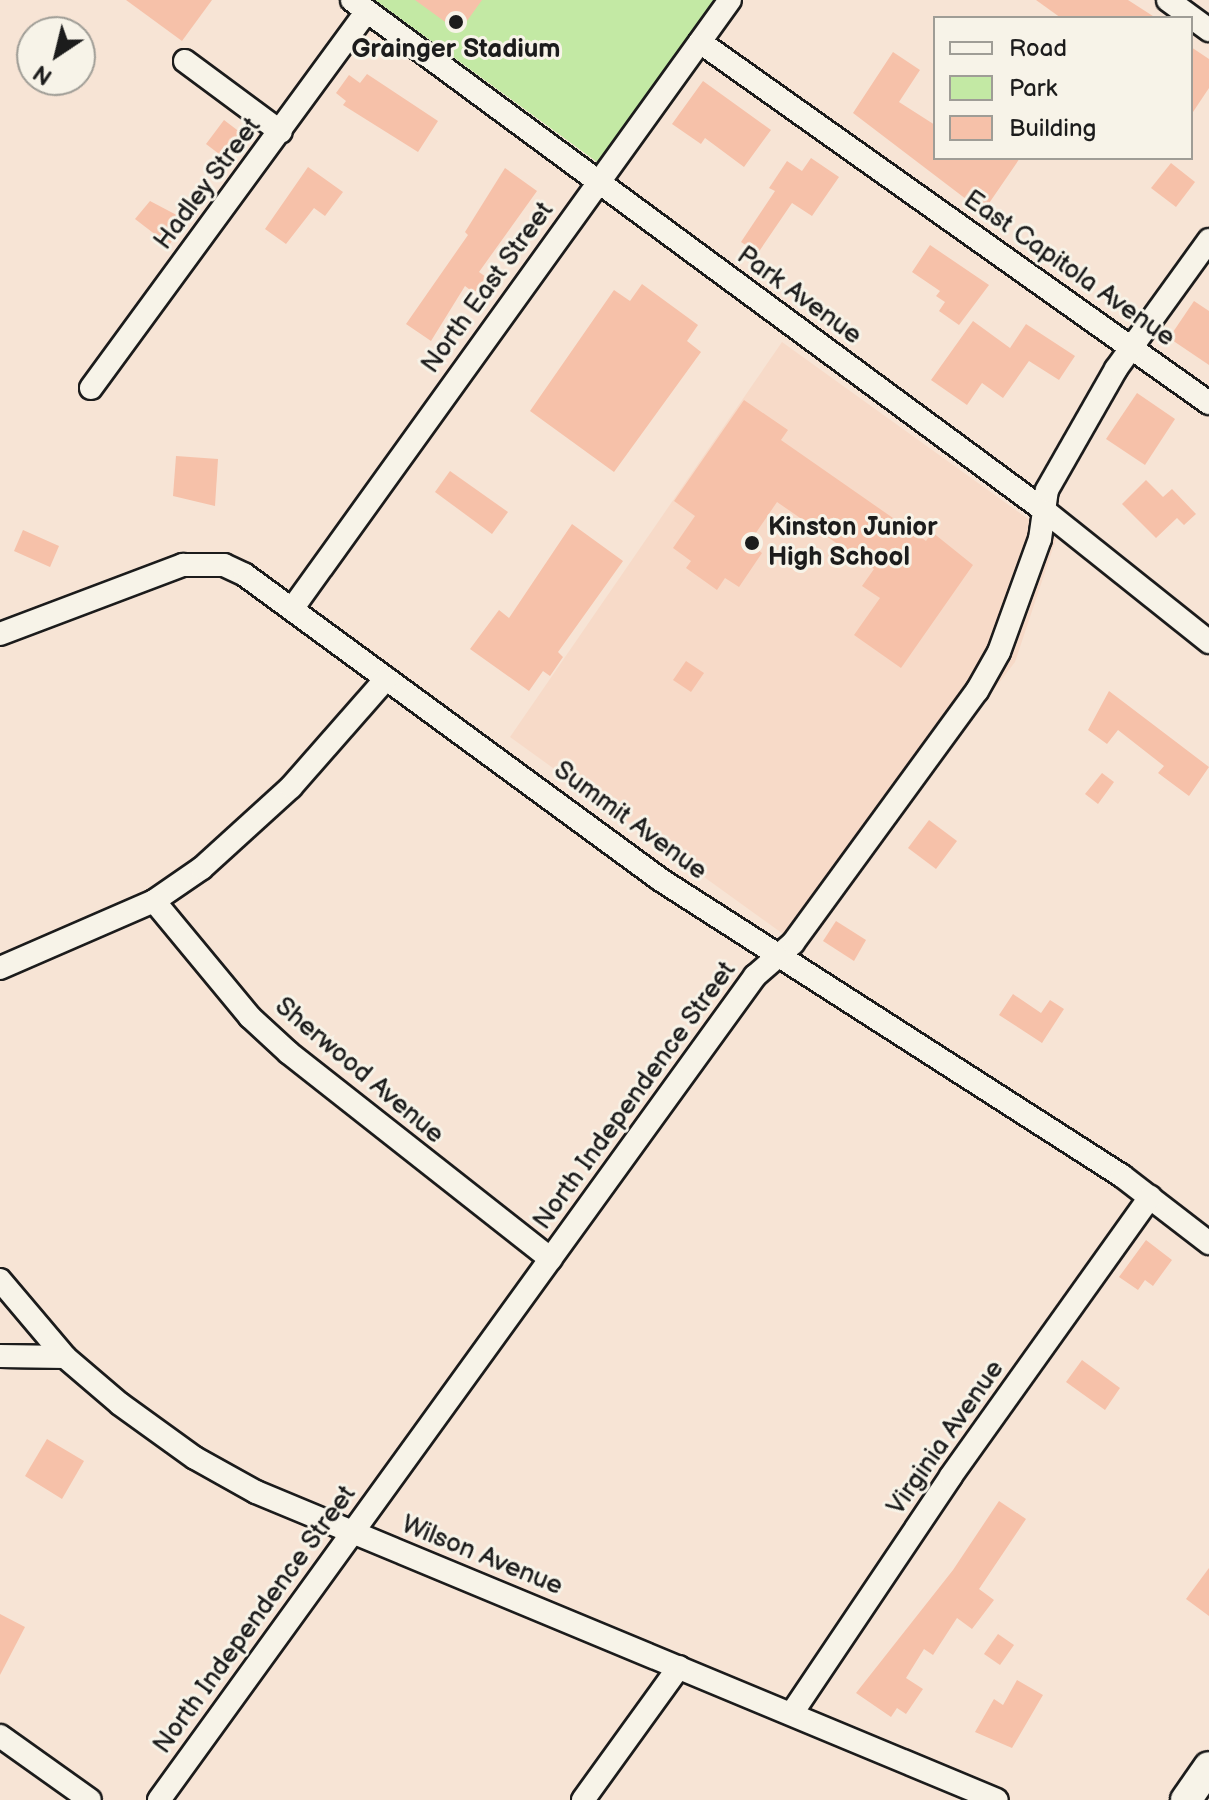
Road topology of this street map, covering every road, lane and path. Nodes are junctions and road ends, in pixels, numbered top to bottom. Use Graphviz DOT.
graph roads {
  1 [pos="730,0"];
  2 [pos="1168,0"];
  3 [pos="360,6"];
  4 [pos="1190,16"];
  5 [pos="700,42"];
  6 [pos="185,61"];
  7 [pos="281,132"];
  8 [pos="598,184"];
  9 [pos="1209,240"];
  10 [pos="1131,348"];
  11 [pos="91,388"];
  12 [pos="1209,403"];
  13 [pos="1045,511"];
  14 [pos="292,609"];
  15 [pos="0,634"];
  16 [pos="1209,642"];
  17 [pos="386,679"];
  18 [pos="154,901"];
  19 [pos="776,957"];
  20 [pos="0,968"];
  21 [pos="1150,1197"];
  22 [pos="1209,1243"];
  23 [pos="551,1259"];
  24 [pos="0,1280"];
  25 [pos="0,1356"];
  26 [pos="65,1357"];
  27 [pos="352,1533"];
  28 [pos="679,1667"];
  29 [pos="792,1713"];
  30 [pos="0,1736"];
  31 [pos="1209,1767"];
  32 [pos="1187,1799"];
  33 [pos="90,1800"];
  34 [pos="159,1800"];
  35 [pos="583,1800"];
  36 [pos="997,1800"];
  1 -- 5 [label="street, North East Street"];
  2 -- 4 [label="street"];
  3 -- 7 [label="street, Hadley Street"];
  3 -- 8 [label="street, Park Avenue"];
  5 -- 8 [label="street, North East Street"];
  5 -- 10 [label="street, East Capitola Avenue"];
  6 -- 7 [label="street"];
  7 -- 11 [label="street, Hadley Street"];
  8 -- 13 [label="street, Park Avenue"];
  8 -- 14 [label="street, North East Street"];
  9 -- 10 [label="street, North Independence Street"];
  10 -- 12 [label="street, East Capitola Avenue"];
  10 -- 13 [label="street, North Independence Street"];
  13 -- 16 [label="street, Park Avenue"];
  13 -- 19 [label="street, North Independence Street"];
  14 -- 15 [label="street, Summit Avenue"];
  14 -- 17 [label="street, Summit Avenue"];
  17 -- 18 [label="street"];
  17 -- 19 [label="street, Summit Avenue"];
  18 -- 20 [label="street"];
  18 -- 23 [label="street, Sherwood Avenue"];
  19 -- 21 [label="street, Summit Avenue"];
  19 -- 23 [label="street, North Independence Street"];
  21 -- 22 [label="street, Summit Avenue"];
  21 -- 29 [label="street, Virginia Avenue"];
  23 -- 27 [label="street, North Independence Street"];
  24 -- 26 [label="street, Wilson Avenue"];
  25 -- 26 [label="street"];
  26 -- 27 [label="street, Wilson Avenue"];
  27 -- 28 [label="street, Wilson Avenue"];
  27 -- 34 [label="street, North Independence Street"];
  28 -- 29 [label="street, Wilson Avenue"];
  28 -- 35 [label="street"];
  29 -- 36 [label="street, Wilson Avenue"];
  30 -- 33 [label="street"];
  31 -- 32 [label="main road"];
}
